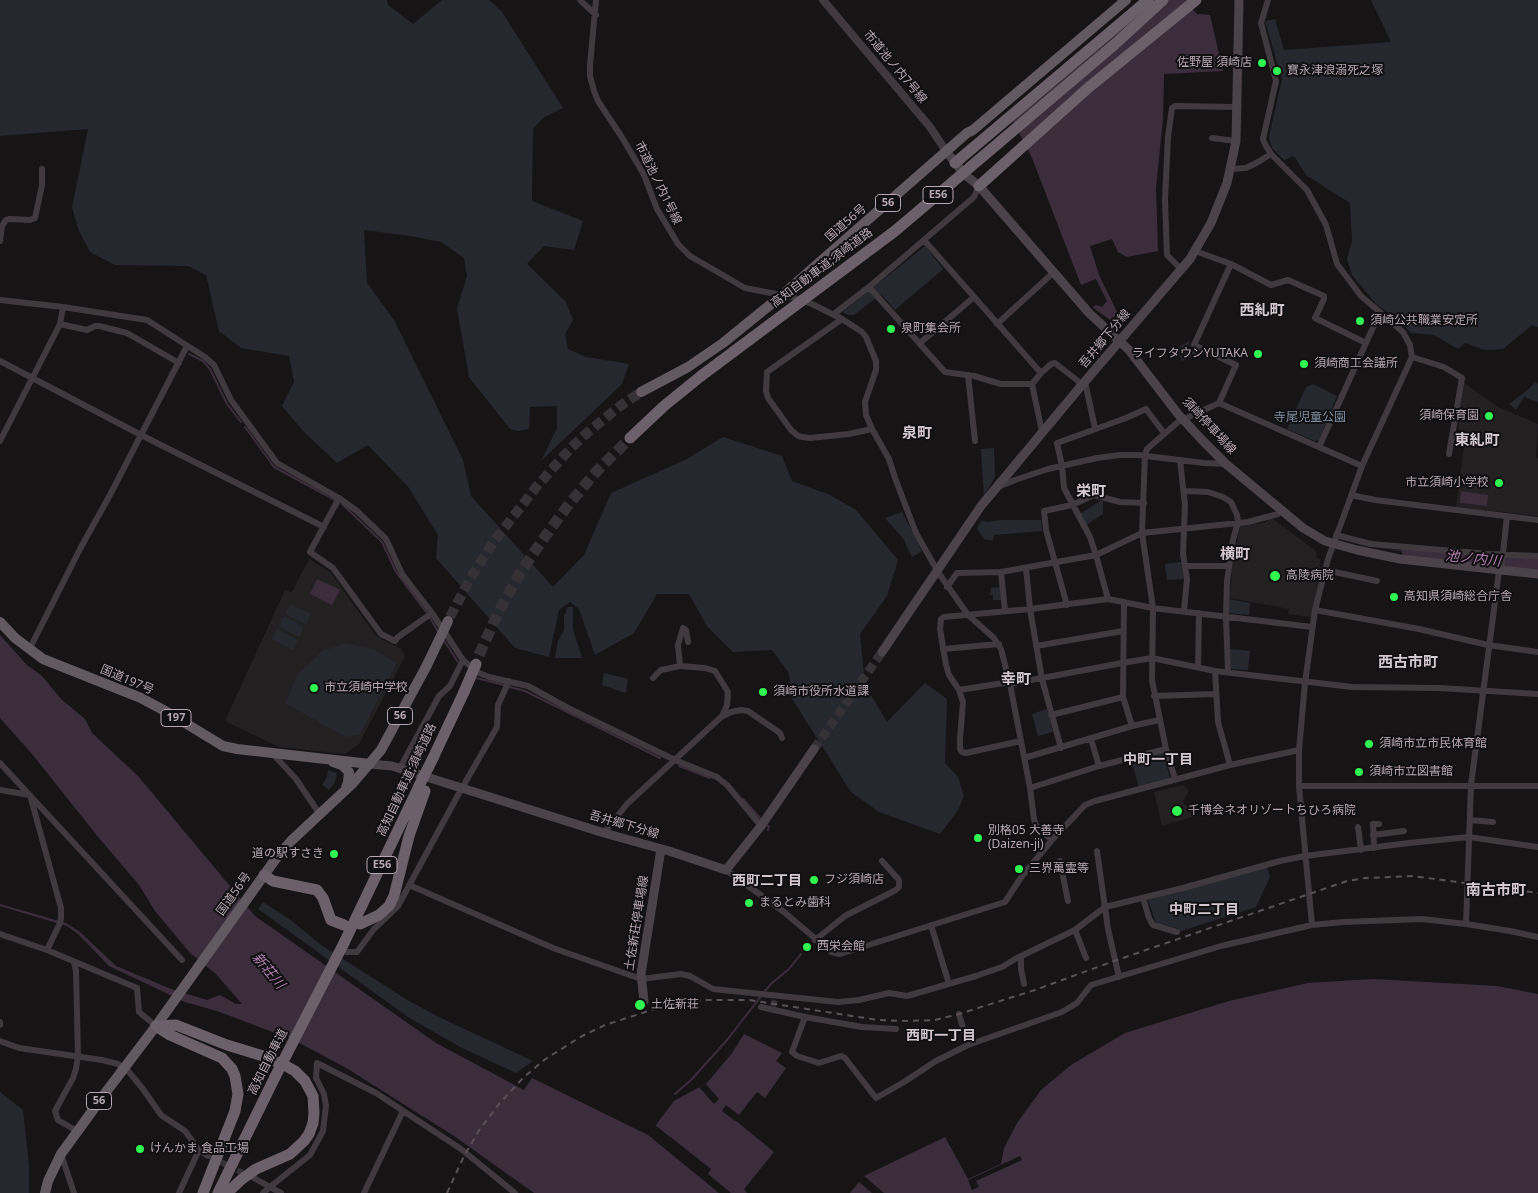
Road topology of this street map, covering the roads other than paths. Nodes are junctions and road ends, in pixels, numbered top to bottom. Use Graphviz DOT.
graph roads {
  1 [pos="580,0"];
  2 [pos="596,0"];
  3 [pos="823,0"];
  4 [pos="1126,0"];
  5 [pos="1148,0"];
  6 [pos="1163,0"];
  7 [pos="1196,0"];
  8 [pos="1239,0"];
  9 [pos="1268,0"];
  10 [pos="596,14"];
  11 [pos="1236,107"];
  12 [pos="1212,138"];
  13 [pos="1236,141"];
  14 [pos="946,152"];
  15 [pos="1271,154"];
  16 [pos="955,163"];
  17 [pos="1231,168"];
  18 [pos="42,169"];
  19 [pos="979,186"];
  20 [pos="924,240"];
  21 [pos="0,241"];
  22 [pos="1195,251"];
  23 [pos="1231,264"];
  24 [pos="1181,269"];
  25 [pos="1054,272"];
  26 [pos="869,287"];
  27 [pos="781,296"];
  28 [pos="974,297"];
  29 [pos="0,300"];
  30 [pos="63,307"];
  31 [pos="1380,312"];
  32 [pos="834,314"];
  33 [pos="842,319"];
  34 [pos="60,324"];
  35 [pos="997,324"];
  36 [pos="1120,340"];
  37 [pos="920,343"];
  38 [pos="1366,343"];
  39 [pos="187,346"];
  40 [pos="1412,356"];
  41 [pos="0,361"];
  42 [pos="179,363"];
  43 [pos="1041,373"];
  44 [pos="968,374"];
  45 [pos="33,378"];
  46 [pos="1032,384"];
  47 [pos="1083,384"];
  48 [pos="641,392"];
  49 [pos="1219,403"];
  50 [pos="1183,419"];
  51 [pos="1095,428"];
  52 [pos="872,429"];
  53 [pos="1042,432"];
  54 [pos="1164,433"];
  55 [pos="141,434"];
  56 [pos="630,438"];
  57 [pos="0,441"];
  58 [pos="975,441"];
  59 [pos="1318,446"];
  60 [pos="1449,454"];
  61 [pos="1145,455"];
  62 [pos="1180,460"];
  63 [pos="1226,464"];
  64 [pos="1062,466"];
  65 [pos="1362,466"];
  66 [pos="998,488"];
  67 [pos="1184,491"];
  68 [pos="1351,495"];
  69 [pos="339,498"];
  70 [pos="1144,503"];
  71 [pos="1072,505"];
  72 [pos="1281,511"];
  73 [pos="1507,516"];
  74 [pos="1538,520"];
  75 [pos="1238,522"];
  76 [pos="324,527"];
  77 [pos="1184,530"];
  78 [pos="1142,533"];
  79 [pos="1336,535"];
  80 [pos="1333,545"];
  81 [pos="1096,555"];
  82 [pos="1502,556"];
  83 [pos="1538,556"];
  84 [pos="1055,563"];
  85 [pos="1185,566"];
  86 [pos="1228,566"];
  87 [pos="1026,568"];
  88 [pos="1501,569"];
  89 [pos="1325,570"];
  90 [pos="938,572"];
  91 [pos="1001,572"];
  92 [pos="1538,574"];
  93 [pos="1377,581"];
  94 [pos="947,587"];
  95 [pos="1108,599"];
  96 [pos="1124,602"];
  97 [pos="1067,605"];
  98 [pos="1153,608"];
  99 [pos="1030,609"];
  100 [pos="1315,610"];
  101 [pos="1005,611"];
  102 [pos="1184,611"];
  103 [pos="432,613"];
  104 [pos="1199,613"];
  105 [pos="968,616"];
  106 [pos="1226,617"];
  107 [pos="449,619"];
  108 [pos="0,622"];
  109 [pos="1312,627"];
  110 [pos="1123,630"];
  111 [pos="688,642"];
  112 [pos="999,644"];
  113 [pos="1488,645"];
  114 [pos="1036,646"];
  115 [pos="943,649"];
  116 [pos="29,650"];
  117 [pos="882,652"];
  118 [pos="1538,652"];
  119 [pos="1152,658"];
  120 [pos="478,659"];
  121 [pos="463,660"];
  122 [pos="1122,662"];
  123 [pos="680,666"];
  124 [pos="1198,667"];
  125 [pos="1215,671"];
  126 [pos="1228,672"];
  127 [pos="652,678"];
  128 [pos="1042,679"];
  129 [pos="509,681"];
  130 [pos="1010,683"];
  131 [pos="1305,683"];
  132 [pos="960,690"];
  133 [pos="1483,690"];
  134 [pos="1215,694"];
  135 [pos="1538,694"];
  136 [pos="1154,696"];
  137 [pos="1123,697"];
  138 [pos="1051,714"];
  139 [pos="721,717"];
  140 [pos="1160,720"];
  141 [pos="1132,726"];
  142 [pos="782,738"];
  143 [pos="1091,739"];
  144 [pos="1021,741"];
  145 [pos="1061,748"];
  146 [pos="1166,749"];
  147 [pos="814,750"];
  148 [pos="1299,750"];
  149 [pos="272,753"];
  150 [pos="1024,758"];
  151 [pos="318,759"];
  152 [pos="675,760"];
  153 [pos="0,763"];
  154 [pos="370,764"];
  155 [pos="1230,765"];
  156 [pos="1099,766"];
  157 [pos="400,768"];
  158 [pos="1175,780"];
  159 [pos="1472,785"];
  160 [pos="1300,786"];
  161 [pos="1538,786"];
  162 [pos="423,787"];
  163 [pos="1030,788"];
  164 [pos="346,789"];
  165 [pos="462,789"];
  166 [pos="0,790"];
  167 [pos="30,795"];
  168 [pos="319,813"];
  169 [pos="1470,820"];
  170 [pos="1493,822"];
  171 [pos="1379,824"];
  172 [pos="761,826"];
  173 [pos="1358,827"];
  174 [pos="1404,831"];
  175 [pos="604,833"];
  176 [pos="1374,835"];
  177 [pos="1469,837"];
  178 [pos="1052,840"];
  179 [pos="1538,847"];
  180 [pos="661,848"];
  181 [pos="1374,848"];
  182 [pos="1361,850"];
  183 [pos="1097,852"];
  184 [pos="1305,856"];
  185 [pos="882,861"];
  186 [pos="1060,861"];
  187 [pos="726,870"];
  188 [pos="264,875"];
  189 [pos="410,886"];
  190 [pos="1143,898"];
  191 [pos="1068,901"];
  192 [pos="1105,907"];
  193 [pos="360,924"];
  194 [pos="1466,924"];
  195 [pos="344,925"];
  196 [pos="1312,925"];
  197 [pos="930,926"];
  198 [pos="1075,930"];
  199 [pos="1177,932"];
  200 [pos="0,934"];
  201 [pos="1538,938"];
  202 [pos="815,940"];
  203 [pos="345,948"];
  204 [pos="48,950"];
  205 [pos="1021,956"];
  206 [pos="1086,958"];
  207 [pos="182,960"];
  208 [pos="74,962"];
  209 [pos="1118,977"];
  210 [pos="641,980"];
  211 [pos="949,984"];
  212 [pos="1024,984"];
  213 [pos="644,1001"];
  214 [pos="774,1002"];
  215 [pos="761,1007"];
  216 [pos="959,1014"];
  217 [pos="805,1018"];
  218 [pos="156,1026"];
  219 [pos="896,1029"];
  220 [pos="0,1041"];
  221 [pos="968,1044"];
  222 [pos="78,1056"];
  223 [pos="124,1068"];
  224 [pos="403,1111"];
  225 [pos="77,1131"];
  226 [pos="199,1150"];
  227 [pos="61,1154"];
  228 [pos="208,1156"];
  229 [pos="252,1177"];
  230 [pos="270,1187"];
  231 [pos="45,1193"];
  232 [pos="74,1193"];
  233 [pos="179,1193"];
  234 [pos="203,1193"];
  235 [pos="218,1193"];
  236 [pos="228,1193"];
  237 [pos="263,1193"];
  238 [pos="281,1193"];
  239 [pos="364,1193"];
  240 [pos="514,1193"];
  1 -- 10 [label="street"];
  2 -- 10 [label="street, 市道池ノ内1号線"];
  3 -- 14 [label="street, 市道池ノ内7号線"];
  4 -- 14 [label="highway, 国道56号 / 56"];
  5 -- 16 [label="highway"];
  6 -- 56 [label="highway, 高知自動車道;須崎道路 / E56, bridge"];
  7 -- 19 [label="highway"];
  8 -- 11 [label="main road, 吾井郷下分線"];
  9 -- 15 [label="street"];
  10 -- 27 [label="street, 市道池ノ内1号線"];
  11 -- 13 [label="main road, 吾井郷下分線"];
  11 -- 24 [label="street"];
  12 -- 13 [label="street"];
  13 -- 17 [label="main road, 吾井郷下分線"];
  14 -- 16 [label="main road, 須崎停車場線"];
  14 -- 27 [label="highway, 国道56号 / 56"];
  15 -- 17 [label="street"];
  15 -- 31 [label="street"];
  16 -- 19 [label="main road, 須崎停車場線"];
  17 -- 22 [label="main road, 吾井郷下分線"];
  18 -- 21 [label="street"];
  19 -- 20 [label="street"];
  19 -- 25 [label="main road, 須崎停車場線"];
  20 -- 26 [label="street"];
  20 -- 28 [label="street"];
  22 -- 23 [label="street"];
  22 -- 24 [label="main road, 吾井郷下分線"];
  23 -- 38 [label="street"];
  23 -- 49 [label="street"];
  24 -- 36 [label="main road, 吾井郷下分線"];
  25 -- 35 [label="street"];
  25 -- 36 [label="main road, 須崎停車場線"];
  26 -- 32 [label="street"];
  26 -- 37 [label="street"];
  27 -- 32 [label="street, 市道池ノ内1号線"];
  27 -- 48 [label="highway, 国道56号 / 56"];
  28 -- 35 [label="street"];
  28 -- 37 [label="street"];
  29 -- 30 [label="street"];
  30 -- 34 [label="street"];
  30 -- 39 [label="street"];
  31 -- 38 [label="street"];
  31 -- 40 [label="street"];
  32 -- 33 [label="street, 市道池ノ内1号線"];
  33 -- 52 [label="street, 市道池ノ内1号線"];
  33 -- 52 [label="street"];
  34 -- 42 [label="street"];
  34 -- 45 [label="street"];
  35 -- 43 [label="street"];
  36 -- 47 [label="main road, 吾井郷下分線"];
  36 -- 50 [label="main road, 須崎停車場線"];
  37 -- 44 [label="street"];
  38 -- 59 [label="street"];
  39 -- 42 [label="street"];
  39 -- 69 [label="street"];
  40 -- 60 [label="street"];
  40 -- 65 [label="street"];
  41 -- 45 [label="street"];
  42 -- 55 [label="street"];
  43 -- 46 [label="street"];
  43 -- 47 [label="street"];
  44 -- 46 [label="street"];
  44 -- 58 [label="street"];
  45 -- 55 [label="street"];
  45 -- 57 [label="street"];
  46 -- 53 [label="street"];
  47 -- 51 [label="street"];
  47 -- 53 [label="main road, 吾井郷下分線"];
  49 -- 50 [label="street"];
  49 -- 59 [label="street"];
  50 -- 54 [label="street"];
  50 -- 63 [label="main road, 須崎停車場線"];
  51 -- 54 [label="street"];
  51 -- 64 [label="street"];
  52 -- 90 [label="street, 市道池ノ内1号線"];
  53 -- 66 [label="main road, 吾井郷下分線"];
  54 -- 61 [label="street"];
  55 -- 76 [label="street"];
  55 -- 116 [label="street"];
  59 -- 65 [label="street"];
  61 -- 62 [label="street"];
  61 -- 64 [label="street"];
  61 -- 70 [label="street"];
  62 -- 63 [label="street"];
  62 -- 67 [label="street"];
  63 -- 72 [label="main road, 須崎停車場線"];
  64 -- 66 [label="street"];
  64 -- 71 [label="street"];
  65 -- 68 [label="street"];
  66 -- 90 [label="main road, 吾井郷下分線"];
  67 -- 75 [label="street"];
  67 -- 77 [label="street"];
  68 -- 73 [label="street"];
  68 -- 79 [label="street"];
  69 -- 76 [label="street"];
  69 -- 103 [label="street"];
  70 -- 71 [label="street"];
  70 -- 78 [label="street"];
  71 -- 81 [label="street"];
  71 -- 84 [label="street"];
  72 -- 75 [label="street"];
  72 -- 80 [label="main road, 須崎停車場線"];
  73 -- 74 [label="street"];
  73 -- 82 [label="street"];
  75 -- 77 [label="street"];
  75 -- 86 [label="street"];
  76 -- 103 [label="street"];
  77 -- 78 [label="street"];
  77 -- 85 [label="street"];
  78 -- 81 [label="street"];
  78 -- 98 [label="street"];
  79 -- 80 [label="street"];
  79 -- 82 [label="street"];
  80 -- 88 [label="main road, 須崎停車場線"];
  80 -- 89 [label="street"];
  81 -- 84 [label="street"];
  81 -- 95 [label="street"];
  82 -- 83 [label="street"];
  82 -- 88 [label="street"];
  84 -- 87 [label="street"];
  84 -- 97 [label="street"];
  85 -- 86 [label="street"];
  85 -- 102 [label="street"];
  86 -- 106 [label="street"];
  87 -- 91 [label="street"];
  87 -- 99 [label="street"];
  88 -- 92 [label="main road, 須崎停車場線"];
  88 -- 113 [label="street"];
  89 -- 93 [label="street"];
  89 -- 100 [label="street"];
  90 -- 94 [label="street, 市道池ノ内1号線"];
  90 -- 117 [label="main road, 吾井郷下分線"];
  91 -- 94 [label="street"];
  91 -- 101 [label="street"];
  94 -- 105 [label="street, 市道池ノ内1号線"];
  95 -- 96 [label="street"];
  95 -- 97 [label="street"];
  96 -- 98 [label="street"];
  96 -- 110 [label="street"];
  97 -- 99 [label="street"];
  98 -- 102 [label="street"];
  98 -- 119 [label="street"];
  99 -- 101 [label="street"];
  99 -- 114 [label="street"];
  100 -- 109 [label="street"];
  100 -- 113 [label="street"];
  101 -- 105 [label="street"];
  102 -- 104 [label="street"];
  103 -- 121 [label="street"];
  104 -- 106 [label="street"];
  104 -- 124 [label="street"];
  105 -- 112 [label="street, 市道池ノ内1号線"];
  105 -- 115 [label="street"];
  106 -- 109 [label="street"];
  106 -- 126 [label="street"];
  107 -- 154 [label="highway, 国道56号 / 56, bridge"];
  108 -- 116 [label="highway, 国道197号 / 197"];
  109 -- 131 [label="street"];
  110 -- 114 [label="street"];
  110 -- 122 [label="street"];
  111 -- 123 [label="street"];
  112 -- 115 [label="street"];
  112 -- 130 [label="street"];
  113 -- 118 [label="street"];
  113 -- 133 [label="street"];
  114 -- 128 [label="street"];
  115 -- 132 [label="street"];
  116 -- 149 [label="highway, 国道197号 / 197"];
  119 -- 122 [label="street"];
  119 -- 124 [label="street"];
  119 -- 136 [label="street"];
  120 -- 162 [label="highway, bridge"];
  121 -- 129 [label="street"];
  121 -- 157 [label="street"];
  122 -- 128 [label="street"];
  122 -- 137 [label="street"];
  123 -- 127 [label="street"];
  123 -- 139 [label="street"];
  124 -- 125 [label="street"];
  125 -- 126 [label="street"];
  125 -- 134 [label="street"];
  126 -- 131 [label="street"];
  128 -- 130 [label="street"];
  128 -- 138 [label="street"];
  129 -- 152 [label="street"];
  129 -- 165 [label="street"];
  130 -- 132 [label="street"];
  130 -- 144 [label="street"];
  131 -- 133 [label="street"];
  131 -- 148 [label="street"];
  132 -- 144 [label="street"];
  133 -- 135 [label="street"];
  133 -- 159 [label="street"];
  134 -- 136 [label="street"];
  134 -- 155 [label="street"];
  136 -- 140 [label="street"];
  137 -- 138 [label="street"];
  137 -- 141 [label="street"];
  138 -- 145 [label="street"];
  139 -- 142 [label="street"];
  139 -- 152 [label="street"];
  140 -- 141 [label="street"];
  140 -- 146 [label="street"];
  141 -- 143 [label="street"];
  143 -- 145 [label="street"];
  143 -- 156 [label="street"];
  144 -- 150 [label="street"];
  145 -- 150 [label="street"];
  146 -- 156 [label="street"];
  146 -- 158 [label="street"];
  147 -- 172 [label="main road"];
  148 -- 155 [label="street"];
  148 -- 160 [label="street"];
  149 -- 151 [label="highway, 国道197号 / 197"];
  149 -- 168 [label="street"];
  150 -- 163 [label="street"];
  151 -- 154 [label="highway, 国道197号 / 197"];
  151 -- 164 [label="highway"];
  152 -- 172 [label="street"];
  152 -- 175 [label="street"];
  153 -- 167 [label="street"];
  154 -- 157 [label="main road, 吾井郷下分線"];
  154 -- 164 [label="highway, 国道56号 / 56"];
  155 -- 158 [label="street"];
  156 -- 163 [label="street"];
  157 -- 165 [label="main road, 吾井郷下分線"];
  158 -- 178 [label="street"];
  159 -- 160 [label="street"];
  159 -- 161 [label="street"];
  159 -- 169 [label="street"];
  160 -- 184 [label="street"];
  162 -- 193 [label="highway"];
  162 -- 203 [label="highway, 高知自動車道;須崎道路 / E56"];
  163 -- 178 [label="street"];
  164 -- 168 [label="highway, 国道56号 / 56"];
  165 -- 175 [label="main road, 吾井郷下分線"];
  165 -- 189 [label="street"];
  166 -- 167 [label="street"];
  167 -- 204 [label="street"];
  167 -- 207 [label="street"];
  168 -- 188 [label="highway, 国道56号 / 56"];
  169 -- 170 [label="street"];
  169 -- 177 [label="street"];
  171 -- 176 [label="street"];
  172 -- 187 [label="main road"];
  173 -- 182 [label="street"];
  174 -- 176 [label="street"];
  175 -- 180 [label="main road, 吾井郷下分線"];
  176 -- 181 [label="street"];
  177 -- 179 [label="street"];
  177 -- 181 [label="street"];
  177 -- 194 [label="street"];
  178 -- 197 [label="street"];
  180 -- 187 [label="main road, 吾井郷下分線"];
  180 -- 210 [label="main road, 土佐新荘停車場線"];
  181 -- 182 [label="street"];
  182 -- 184 [label="street"];
  183 -- 192 [label="street"];
  184 -- 190 [label="street"];
  184 -- 196 [label="street"];
  185 -- 202 [label="street"];
  186 -- 191 [label="street"];
  187 -- 202 [label="street"];
  188 -- 195 [label="highway"];
  188 -- 218 [label="highway, 国道56号 / 56"];
  189 -- 203 [label="street"];
  189 -- 210 [label="street"];
  190 -- 192 [label="street"];
  190 -- 199 [label="street"];
  192 -- 198 [label="street"];
  192 -- 209 [label="street"];
  194 -- 196 [label="street"];
  194 -- 201 [label="street"];
  196 -- 209 [label="street"];
  197 -- 202 [label="street"];
  197 -- 211 [label="street"];
  198 -- 205 [label="street"];
  198 -- 206 [label="street"];
  200 -- 204 [label="street"];
  203 -- 235 [label="highway, 高知自動車道 / E56, bridge"];
  204 -- 208 [label="street"];
  205 -- 211 [label="street"];
  205 -- 212 [label="street"];
  208 -- 218 [label="street"];
  208 -- 222 [label="street"];
  209 -- 221 [label="street"];
  210 -- 213 [label="main road, 土佐新荘停車場線"];
  210 -- 214 [label="street"];
  211 -- 214 [label="street"];
  214 -- 215 [label="street"];
  214 -- 217 [label="street"];
  216 -- 221 [label="street"];
  217 -- 219 [label="street"];
  217 -- 221 [label="street"];
  218 -- 223 [label="highway, 国道56号 / 56"];
  218 -- 234 [label="highway"];
  218 -- 236 [label="highway"];
  220 -- 222 [label="street"];
  222 -- 223 [label="street"];
  222 -- 225 [label="street"];
  223 -- 225 [label="highway, 国道56号 / 56"];
  223 -- 226 [label="street"];
  224 -- 230 [label="street"];
  224 -- 239 [label="street"];
  224 -- 240 [label="street"];
  225 -- 227 [label="highway, 国道56号 / 56"];
  226 -- 228 [label="street"];
  226 -- 233 [label="street"];
  227 -- 231 [label="highway, 国道56号 / 56"];
  227 -- 232 [label="street"];
  229 -- 230 [label="street"];
  230 -- 237 [label="street"];
  230 -- 238 [label="street"];
}
